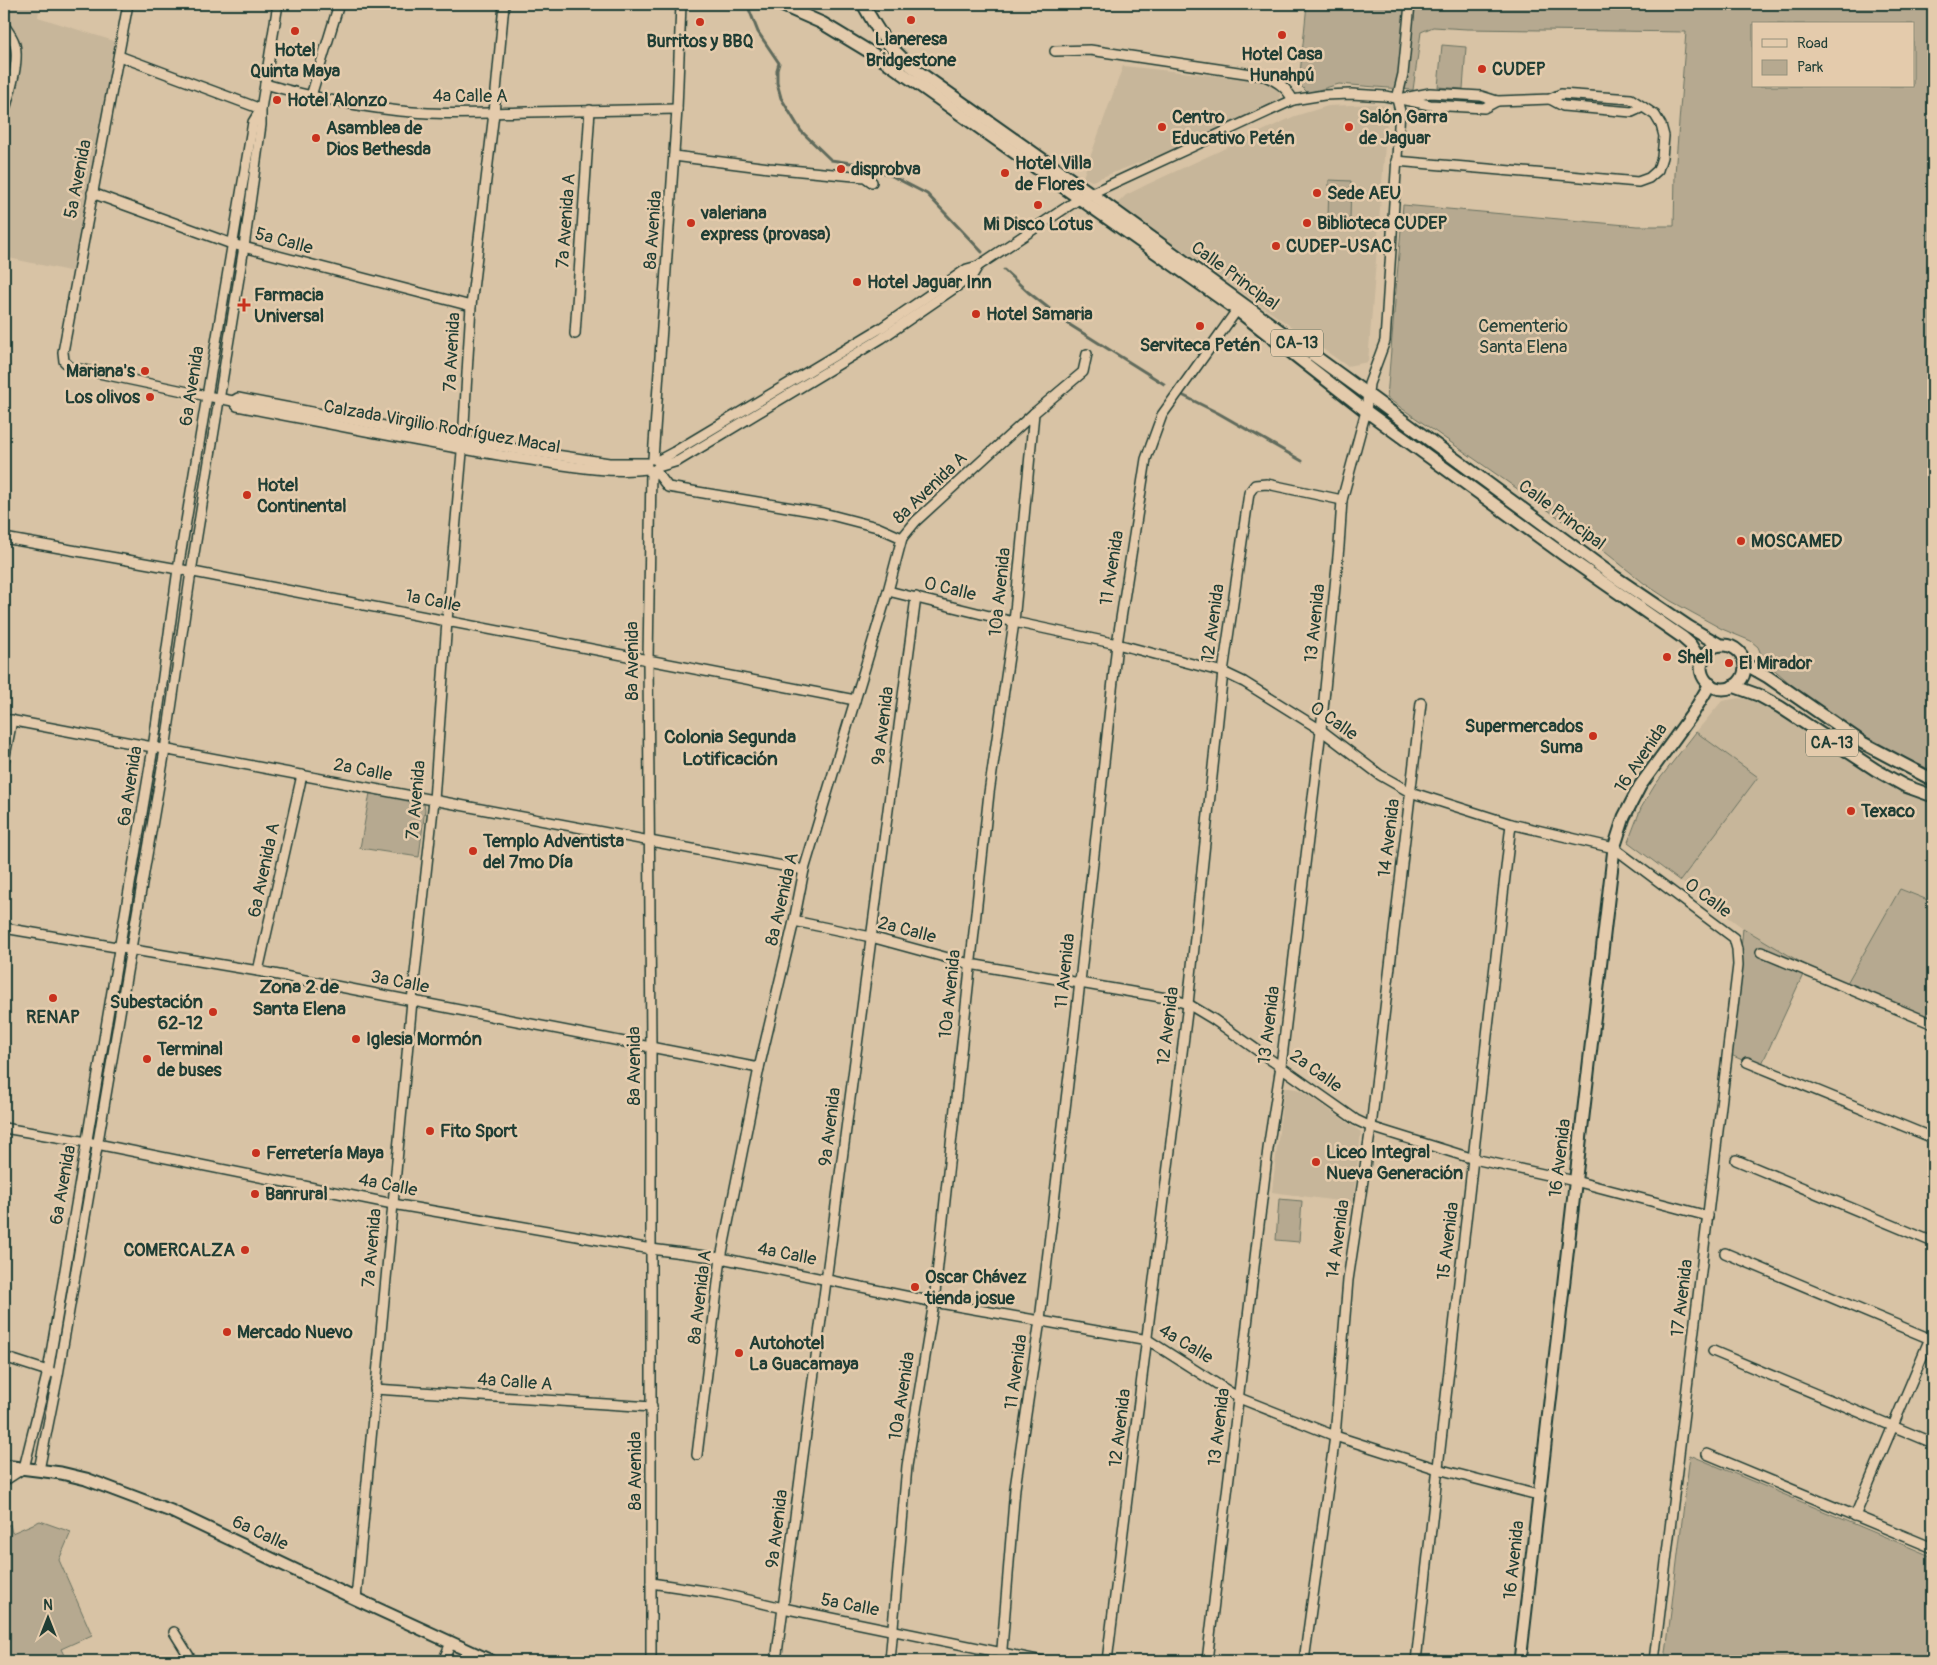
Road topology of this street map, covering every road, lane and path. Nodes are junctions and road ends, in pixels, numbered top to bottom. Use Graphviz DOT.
graph roads {
  1 [pos="128,4"];
  2 [pos="278,4"];
  3 [pos="339,4"];
  4 [pos="504,4"];
  5 [pos="681,4"];
  6 [pos="779,4"];
  7 [pos="863,4"];
  8 [pos="1410,4"];
  9 [pos="4,25"];
  10 [pos="1055,51"];
  11 [pos="119,56"];
  12 [pos="265,84"];
  13 [pos="310,96"];
  14 [pos="1397,99"];
  15 [pos="1293,100"];
  16 [pos="261,109"];
  17 [pos="677,109"];
  18 [pos="590,110"];
  19 [pos="4,113"];
  20 [pos="494,113"];
  21 [pos="674,156"];
  22 [pos="1396,161"];
  23 [pos="872,182"];
  24 [pos="92,193"];
  25 [pos="1090,193"];
  26 [pos="1079,199"];
  27 [pos="232,244"];
  28 [pos="244,247"];
  29 [pos="471,306"];
  30 [pos="1237,310"];
  31 [pos="575,334"];
  32 [pos="1086,354"];
  33 [pos="64,361"];
  34 [pos="1367,394"];
  35 [pos="207,396"];
  36 [pos="219,398"];
  37 [pos="1366,411"];
  38 [pos="1034,413"];
  39 [pos="463,445"];
  40 [pos="653,466"];
  41 [pos="1342,500"];
  42 [pos="4,538"];
  43 [pos="902,538"];
  44 [pos="178,569"];
  45 [pos="191,572"];
  46 [pos="888,591"];
  47 [pos="916,597"];
  48 [pos="447,621"];
  49 [pos="1014,622"];
  50 [pos="1117,644"];
  51 [pos="1720,645"];
  52 [pos="648,660"];
  53 [pos="1702,663"];
  54 [pos="1744,664"];
  55 [pos="1222,672"];
  56 [pos="1710,684"];
  57 [pos="1733,686"];
  58 [pos="855,700"];
  59 [pos="1421,703"];
  60 [pos="8,720"];
  61 [pos="1321,730"];
  62 [pos="153,748"];
  63 [pos="165,750"];
  64 [pos="4,761"];
  65 [pos="302,775"];
  66 [pos="1933,780"];
  67 [pos="1410,792"];
  68 [pos="1933,796"];
  69 [pos="434,800"];
  70 [pos="1511,824"];
  71 [pos="650,841"];
  72 [pos="1614,848"];
  73 [pos="804,870"];
  74 [pos="794,921"];
  75 [pos="4,928"];
  76 [pos="872,937"];
  77 [pos="1734,938"];
  78 [pos="120,949"];
  79 [pos="132,951"];
  80 [pos="1761,952"];
  81 [pos="970,964"];
  82 [pos="258,971"];
  83 [pos="1080,982"];
  84 [pos="412,1001"];
  85 [pos="1188,1004"];
  86 [pos="1933,1024"];
  87 [pos="651,1047"];
  88 [pos="1748,1062"];
  89 [pos="1281,1066"];
  90 [pos="759,1068"];
  91 [pos="1371,1127"];
  92 [pos="4,1128"];
  93 [pos="1933,1138"];
  94 [pos="87,1142"];
  95 [pos="98,1144"];
  96 [pos="1474,1159"];
  97 [pos="1736,1160"];
  98 [pos="1575,1181"];
  99 [pos="392,1204"];
  100 [pos="1708,1216"];
  101 [pos="1933,1242"];
  102 [pos="651,1249"];
  103 [pos="1725,1253"];
  104 [pos="721,1258"];
  105 [pos="827,1279"];
  106 [pos="934,1302"];
  107 [pos="1040,1320"];
  108 [pos="1932,1337"];
  109 [pos="1148,1340"];
  110 [pos="1713,1351"];
  111 [pos="4,1358"];
  112 [pos="48,1371"];
  113 [pos="58,1375"];
  114 [pos="375,1389"];
  115 [pos="1239,1398"];
  116 [pos="652,1407"];
  117 [pos="1893,1426"];
  118 [pos="1334,1436"];
  119 [pos="1933,1443"];
  120 [pos="1707,1454"];
  121 [pos="697,1455"];
  122 [pos="4,1466"];
  123 [pos="24,1468"];
  124 [pos="1438,1469"];
  125 [pos="39,1470"];
  126 [pos="4,1481"];
  127 [pos="1538,1495"];
  128 [pos="1855,1516"];
  129 [pos="1933,1548"];
  130 [pos="651,1583"];
  131 [pos="356,1599"];
  132 [pos="783,1608"];
  133 [pos="894,1630"];
  134 [pos="174,1632"];
  135 [pos="451,1643"];
  136 [pos="1001,1658"];
  137 [pos="192,1661"];
  138 [pos="444,1661"];
  139 [pos="491,1661"];
  140 [pos="651,1661"];
  141 [pos="776,1661"];
  142 [pos="890,1661"];
  143 [pos="1042,1661"];
  144 [pos="1107,1661"];
  145 [pos="1207,1661"];
  146 [pos="1304,1661"];
  147 [pos="1416,1661"];
  148 [pos="1520,1661"];
  149 [pos="1654,1661"];
  1 -- 11 [label="street, 5a Avenida"];
  2 -- 12 [label="street, 6a Avenida"];
  3 -- 13 [label="street"];
  4 -- 20 [label="street, 7a Avenida"];
  5 -- 17 [label="street, 8a Avenida"];
  6 -- 26 [label="main road, Calle Principal / CA-13"];
  7 -- 25 [label="main road, Calle Principal / CA-13"];
  8 -- 14 [label="street, 13 Avenida"];
  9 -- 19 [label="street"];
  10 -- 15 [label="street"];
  11 -- 16 [label="street"];
  11 -- 24 [label="street, 5a Avenida"];
  12 -- 13 [label="street, 4a Calle A"];
  12 -- 16 [label="street, 6a Avenida"];
  13 -- 20 [label="street, 4a Calle A"];
  14 -- 15 [label="street, Calzada Virgilio Rodríguez Macal"];
  14 -- 22 [label="street, 13 Avenida"];
  14 -- 22 [label="street, Calzada Virgilio Rodríguez Macal"];
  15 -- 25 [label="street, Calzada Virgilio Rodríguez Macal"];
  16 -- 27 [label="street, 6a Avenida"];
  16 -- 28 [label="street, 6a Avenida"];
  17 -- 18 [label="street, 4a Calle A"];
  17 -- 21 [label="street, 8a Avenida"];
  18 -- 20 [label="street, 4a Calle A"];
  18 -- 31 [label="street, 7a Avenida A"];
  20 -- 29 [label="street, 7a Avenida"];
  21 -- 23 [label="street"];
  21 -- 40 [label="street, 8a Avenida"];
  22 -- 34 [label="street, 13 Avenida"];
  24 -- 27 [label="street, 5a Calle"];
  24 -- 33 [label="street, 5a Avenida"];
  25 -- 26 [label="street, Calzada Virgilio Rodríguez Macal"];
  25 -- 34 [label="main road, Calle Principal / CA-13"];
  26 -- 30 [label="main road, Calle Principal / CA-13"];
  26 -- 40 [label="street, Calzada Virgilio Rodríguez Macal"];
  27 -- 28 [label="street, 5a Calle"];
  27 -- 35 [label="street, 6a Avenida"];
  28 -- 29 [label="street, 5a Calle"];
  28 -- 36 [label="street, 6a Avenida"];
  29 -- 39 [label="street, 7a Avenida"];
  30 -- 37 [label="main road, Calle Principal / CA-13"];
  30 -- 50 [label="street, 11 Avenida"];
  32 -- 38 [label="street"];
  33 -- 35 [label="street, Calzada Virgilio Rodríguez Macal"];
  34 -- 37 [label="street, 13 Avenida"];
  34 -- 51 [label="main road, Calle Principal / CA-13"];
  35 -- 36 [label="street, Calzada Virgilio Rodríguez Macal"];
  35 -- 44 [label="street, 6a Avenida"];
  36 -- 39 [label="street, Calzada Virgilio Rodríguez Macal"];
  36 -- 45 [label="street, 6a Avenida"];
  37 -- 41 [label="street, 13 Avenida"];
  37 -- 53 [label="main road, Calle Principal / CA-13"];
  38 -- 43 [label="street, 8a Avenida A"];
  38 -- 49 [label="street, 10a Avenida"];
  39 -- 40 [label="street, Calzada Virgilio Rodríguez Macal"];
  39 -- 48 [label="street, 7a Avenida"];
  40 -- 43 [label="street"];
  40 -- 52 [label="street, 8a Avenida"];
  41 -- 55 [label="street, 12 Avenida"];
  41 -- 61 [label="street, 13 Avenida"];
  42 -- 44 [label="street, 1a Calle"];
  43 -- 46 [label="street, 8a Avenida A"];
  44 -- 45 [label="street, 1a Calle"];
  44 -- 62 [label="street, 6a Avenida"];
  45 -- 48 [label="street, 1a Calle"];
  45 -- 63 [label="street, 6a Avenida"];
  46 -- 47 [label="street, 0 Calle"];
  46 -- 58 [label="street, 8a Avenida A"];
  47 -- 49 [label="street, 0 Calle"];
  47 -- 76 [label="street, 9a Avenida"];
  48 -- 52 [label="street, 1a Calle"];
  48 -- 69 [label="street, 7a Avenida"];
  49 -- 50 [label="street, 0 Calle"];
  49 -- 81 [label="street, 10a Avenida"];
  50 -- 55 [label="street, 0 Calle"];
  50 -- 83 [label="street, 11 Avenida"];
  51 -- 53 [label="main road"];
  51 -- 54 [label="main road, CA-13"];
  52 -- 58 [label="street, 1a Calle"];
  52 -- 71 [label="street, 8a Avenida"];
  53 -- 56 [label="main road, CA-13"];
  54 -- 57 [label="main road"];
  54 -- 66 [label="main road, CA-13"];
  55 -- 61 [label="street, 0 Calle"];
  55 -- 85 [label="street, 12 Avenida"];
  56 -- 57 [label="main road, CA-13"];
  56 -- 72 [label="main road, 16 Avenida"];
  57 -- 68 [label="main road, CA-13"];
  58 -- 73 [label="street, 8a Avenida A"];
  59 -- 67 [label="street, 14 Avenida"];
  60 -- 62 [label="street, 2a Calle"];
  60 -- 64 [label="street"];
  61 -- 67 [label="street, 0 Calle"];
  61 -- 89 [label="street, 13 Avenida"];
  62 -- 63 [label="street, 2a Calle"];
  62 -- 78 [label="street, 6a Avenida"];
  63 -- 65 [label="street, 2a Calle"];
  63 -- 79 [label="street, 6a Avenida"];
  65 -- 69 [label="street, 2a Calle"];
  65 -- 82 [label="street, 6a Avenida A"];
  67 -- 70 [label="street, 0 Calle"];
  67 -- 91 [label="street, 14 Avenida"];
  69 -- 71 [label="street, 2a Calle"];
  69 -- 84 [label="street, 7a Avenida"];
  70 -- 72 [label="street, 0 Calle"];
  70 -- 96 [label="street, 15 Avenida"];
  71 -- 73 [label="street, 2a Calle"];
  71 -- 87 [label="street, 8a Avenida"];
  72 -- 77 [label="street, 0 Calle"];
  72 -- 98 [label="main road, 16 Avenida"];
  73 -- 74 [label="street, 8a Avenida A"];
  74 -- 76 [label="street, 2a Calle"];
  74 -- 90 [label="street, 8a Avenida A"];
  75 -- 78 [label="street, 3a Calle"];
  76 -- 81 [label="street, 2a Calle"];
  76 -- 105 [label="street, 9a Avenida"];
  77 -- 100 [label="street, 17 Avenida"];
  78 -- 79 [label="street, 3a Calle"];
  78 -- 94 [label="street, 6a Avenida"];
  79 -- 82 [label="street, 3a Calle"];
  79 -- 95 [label="street, 6a Avenida"];
  80 -- 86 [label="street"];
  81 -- 83 [label="street, 2a Calle"];
  81 -- 106 [label="street, 10a Avenida"];
  82 -- 84 [label="street, 3a Calle"];
  83 -- 85 [label="street, 2a Calle"];
  83 -- 107 [label="street, 11 Avenida"];
  84 -- 87 [label="street, 3a Calle"];
  84 -- 99 [label="street, 7a Avenida"];
  85 -- 89 [label="street, 2a Calle"];
  85 -- 109 [label="street, 12 Avenida"];
  87 -- 90 [label="street, 3a Calle"];
  87 -- 102 [label="street, 8a Avenida"];
  88 -- 93 [label="street"];
  89 -- 91 [label="street, 2a Calle"];
  89 -- 115 [label="street, 13 Avenida"];
  90 -- 104 [label="street, 8a Avenida A"];
  91 -- 96 [label="street, 2a Calle"];
  91 -- 118 [label="street, 14 Avenida"];
  92 -- 94 [label="street, 4a Calle"];
  94 -- 95 [label="street, 4a Calle"];
  94 -- 112 [label="street, 6a Avenida"];
  95 -- 99 [label="street, 4a Calle"];
  95 -- 113 [label="street, 6a Avenida"];
  96 -- 98 [label="street, 2a Calle"];
  96 -- 124 [label="street, 15 Avenida"];
  97 -- 101 [label="street"];
  98 -- 100 [label="street, 2a Calle"];
  98 -- 127 [label="main road, 16 Avenida"];
  99 -- 102 [label="street, 4a Calle"];
  99 -- 114 [label="street, 7a Avenida"];
  100 -- 149 [label="street, 17 Avenida"];
  102 -- 104 [label="street, 4a Calle"];
  102 -- 116 [label="street, 8a Avenida"];
  103 -- 108 [label="street"];
  104 -- 105 [label="street, 4a Calle"];
  104 -- 121 [label="street, 8a Avenida A"];
  105 -- 106 [label="street, 4a Calle"];
  105 -- 132 [label="street, 9a Avenida"];
  106 -- 107 [label="street, 4a Calle"];
  106 -- 133 [label="street, 10a Avenida"];
  107 -- 109 [label="street, 4a Calle"];
  107 -- 136 [label="street, 11 Avenida"];
  108 -- 117 [label="street"];
  109 -- 115 [label="street, 4a Calle"];
  109 -- 144 [label="street, 12 Avenida"];
  110 -- 117 [label="street"];
  111 -- 112 [label="street"];
  112 -- 113 [label="street"];
  112 -- 123 [label="street, 6a Avenida"];
  113 -- 125 [label="street, 6a Avenida"];
  114 -- 116 [label="street, 4a Calle A"];
  114 -- 131 [label="street, 7a Avenida"];
  115 -- 118 [label="street, 4a Calle"];
  115 -- 145 [label="street, 13 Avenida"];
  116 -- 130 [label="street, 8a Avenida"];
  117 -- 119 [label="street"];
  117 -- 128 [label="street"];
  118 -- 124 [label="street, 4a Calle"];
  118 -- 146 [label="street, 14 Avenida"];
  120 -- 128 [label="street"];
  122 -- 123 [label="main road, 6a Calle"];
  123 -- 125 [label="main road, 6a Calle"];
  123 -- 126 [label="street"];
  124 -- 127 [label="street, 4a Calle"];
  124 -- 147 [label="street, 15 Avenida"];
  125 -- 131 [label="main road, 6a Calle"];
  127 -- 148 [label="main road, 16 Avenida"];
  128 -- 129 [label="street"];
  130 -- 132 [label="street, 5a Calle"];
  130 -- 140 [label="street, 8a Avenida"];
  131 -- 135 [label="main road, 6a Calle"];
  132 -- 133 [label="street, 5a Calle"];
  132 -- 141 [label="street, 9a Avenida"];
  133 -- 136 [label="street, 5a Calle"];
  133 -- 142 [label="street, 10a Avenida"];
  134 -- 137 [label="street"];
  135 -- 138 [label="street"];
  135 -- 139 [label="main road, 6a Calle"];
  136 -- 143 [label="street, 5a Calle"];
}
